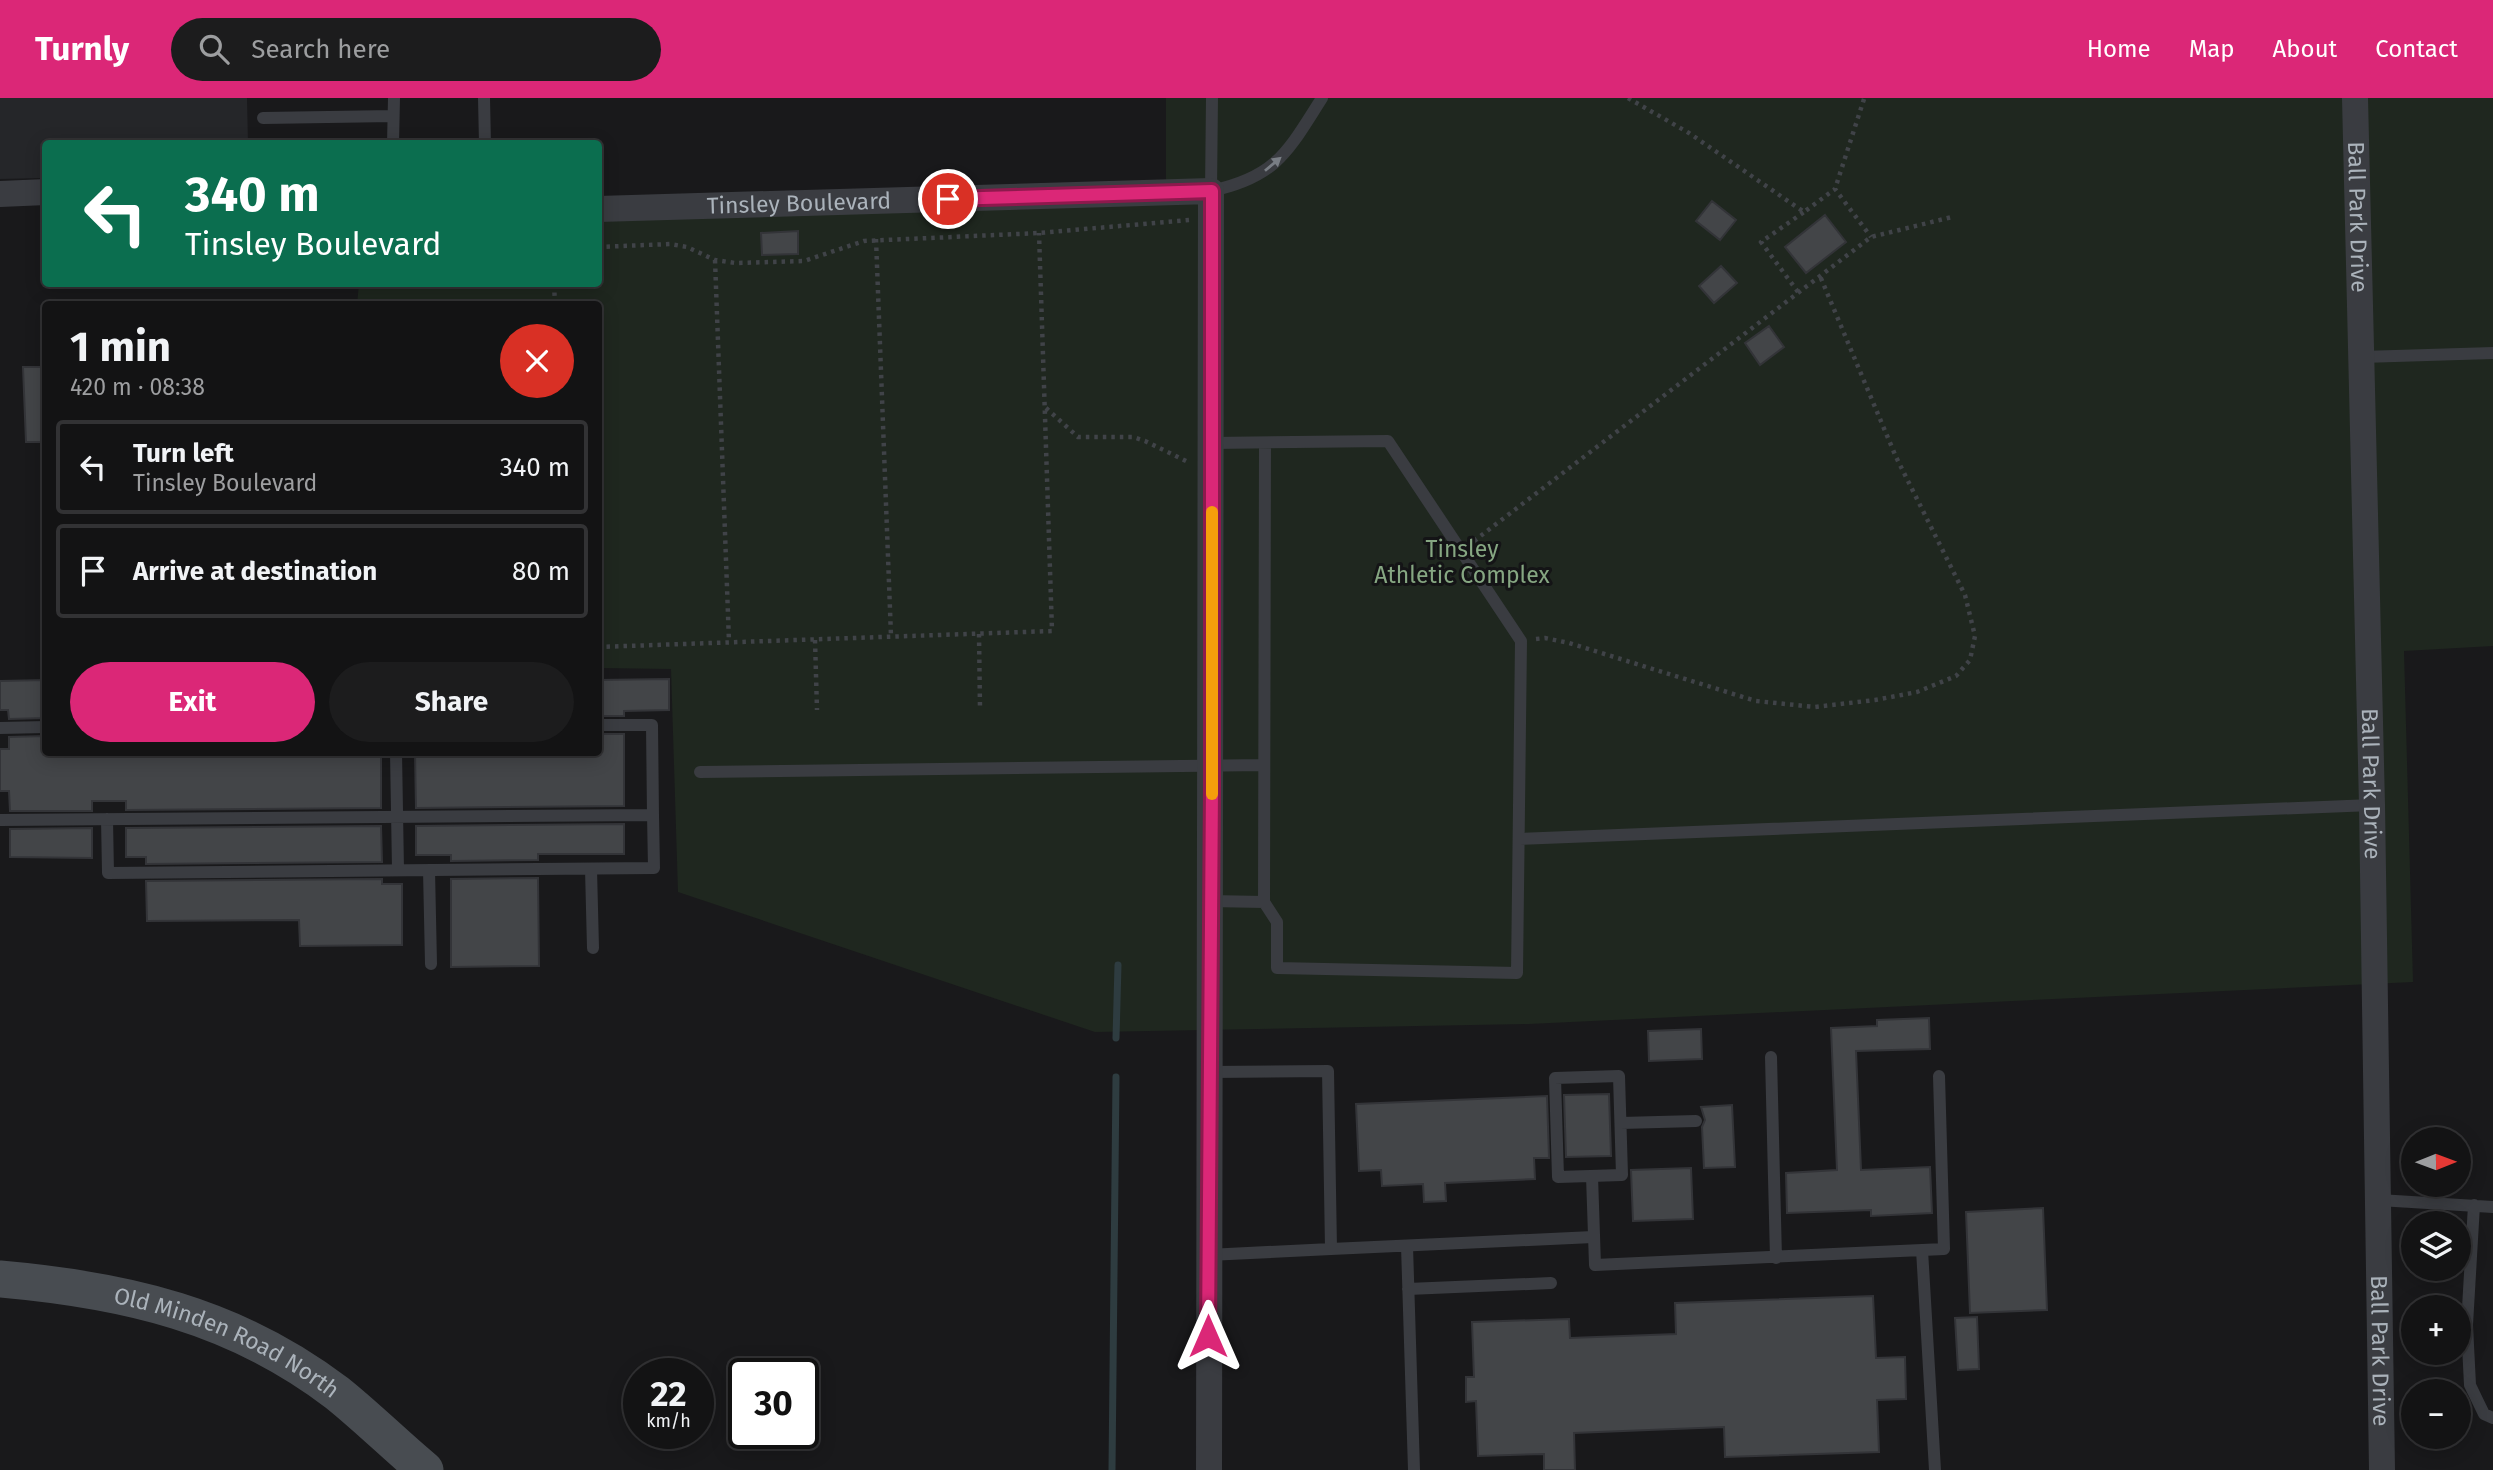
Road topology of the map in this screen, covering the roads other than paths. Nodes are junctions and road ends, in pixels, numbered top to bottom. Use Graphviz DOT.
graph roads {
  1 [pos="394,98"];
  2 [pos="484,98"];
  3 [pos="1212,98"];
  4 [pos="1322,98"];
  5 [pos="2355,98"];
  6 [pos="393,116"];
  7 [pos="263,118"];
  8 [pos="393,140"];
  9 [pos="485,140"];
  10 [pos="1212,191"];
  11 [pos="42,192"];
  12 [pos="0,194"];
  13 [pos="602,209"];
  14 [pos="2493,353"];
  15 [pos="2362,357"];
  16 [pos="1265,443"];
  17 [pos="1212,455"];
  18 [pos="602,725"];
  19 [pos="42,727"];
  20 [pos="0,728"];
  21 [pos="396,756"];
  22 [pos="1212,765"];
  23 [pos="1264,765"];
  24 [pos="700,772"];
  25 [pos="2372,805"];
  26 [pos="653,815"];
  27 [pos="398,817"];
  28 [pos="107,819"];
  29 [pos="0,820"];
  30 [pos="1520,839"];
  31 [pos="591,869"];
  32 [pos="398,870"];
  33 [pos="429,870"];
  34 [pos="1210,901"];
  35 [pos="1264,902"];
  36 [pos="593,948"];
  37 [pos="431,964"];
  38 [pos="1771,1058"];
  39 [pos="1209,1072"];
  40 [pos="1939,1076"];
  41 [pos="1696,1121"];
  42 [pos="1621,1123"];
  43 [pos="1592,1176"];
  44 [pos="2379,1200"];
  45 [pos="2474,1205"];
  46 [pos="2493,1208"];
  47 [pos="1593,1237"];
  48 [pos="1407,1246"];
  49 [pos="1331,1249"];
  50 [pos="1922,1250"];
  51 [pos="1208,1255"];
  52 [pos="1776,1258"];
  53 [pos="0,1279"];
  54 [pos="1551,1283"];
  55 [pos="1408,1289"];
  56 [pos="2493,1418"];
  57 [pos="425,1470"];
  58 [pos="1209,1470"];
  59 [pos="1413,1470"];
  60 [pos="1935,1470"];
  61 [pos="2382,1470"];
  1 -- 6 [label="lane"];
  2 -- 9 [label="lane"];
  3 -- 10 [label="lane"];
  10 -- 4 [label="lane, one-way"];
  5 -- 15 [label="street, Ball Park Drive"];
  6 -- 7 [label="lane"];
  6 -- 8 [label="lane"];
  10 -- 13 [label="street, Tinsley Boulevard"];
  10 -- 17 [label="street"];
  11 -- 12 [label="street"];
  14 -- 15 [label="lane"];
  15 -- 25 [label="street, Ball Park Drive"];
  16 -- 17 [label="lane"];
  16 -- 23 [label="lane"];
  16 -- 30 [label="lane"];
  17 -- 22 [label="street"];
  18 -- 26 [label="lane"];
  19 -- 20 [label="lane"];
  21 -- 27 [label="lane"];
  22 -- 23 [label="lane"];
  22 -- 24 [label="lane"];
  22 -- 34 [label="street"];
  23 -- 35 [label="lane"];
  25 -- 30 [label="lane"];
  25 -- 44 [label="street, Ball Park Drive"];
  26 -- 27 [label="lane"];
  26 -- 31 [label="lane"];
  27 -- 28 [label="lane"];
  27 -- 32 [label="lane"];
  28 -- 29 [label="lane"];
  28 -- 32 [label="lane"];
  30 -- 35 [label="lane"];
  31 -- 33 [label="lane"];
  31 -- 36 [label="lane"];
  32 -- 33 [label="lane"];
  33 -- 37 [label="lane"];
  34 -- 35 [label="lane"];
  34 -- 39 [label="street"];
  38 -- 52 [label="lane"];
  39 -- 49 [label="lane"];
  39 -- 51 [label="street"];
  40 -- 50 [label="lane"];
  41 -- 42 [label="lane"];
  42 -- 43 [label="lane"];
  42 -- 43 [label="lane"];
  43 -- 47 [label="lane"];
  44 -- 45 [label="lane"];
  44 -- 61 [label="street, Ball Park Drive"];
  45 -- 46 [label="lane"];
  45 -- 56 [label="lane"];
  47 -- 48 [label="lane"];
  47 -- 52 [label="lane"];
  48 -- 49 [label="lane"];
  48 -- 55 [label="lane"];
  49 -- 51 [label="lane"];
  50 -- 52 [label="lane"];
  50 -- 60 [label="lane"];
  51 -- 58 [label="street"];
  53 -- 57 [label="street, Old Minden Road North"];
  54 -- 55 [label="lane"];
  55 -- 59 [label="lane"];
}
